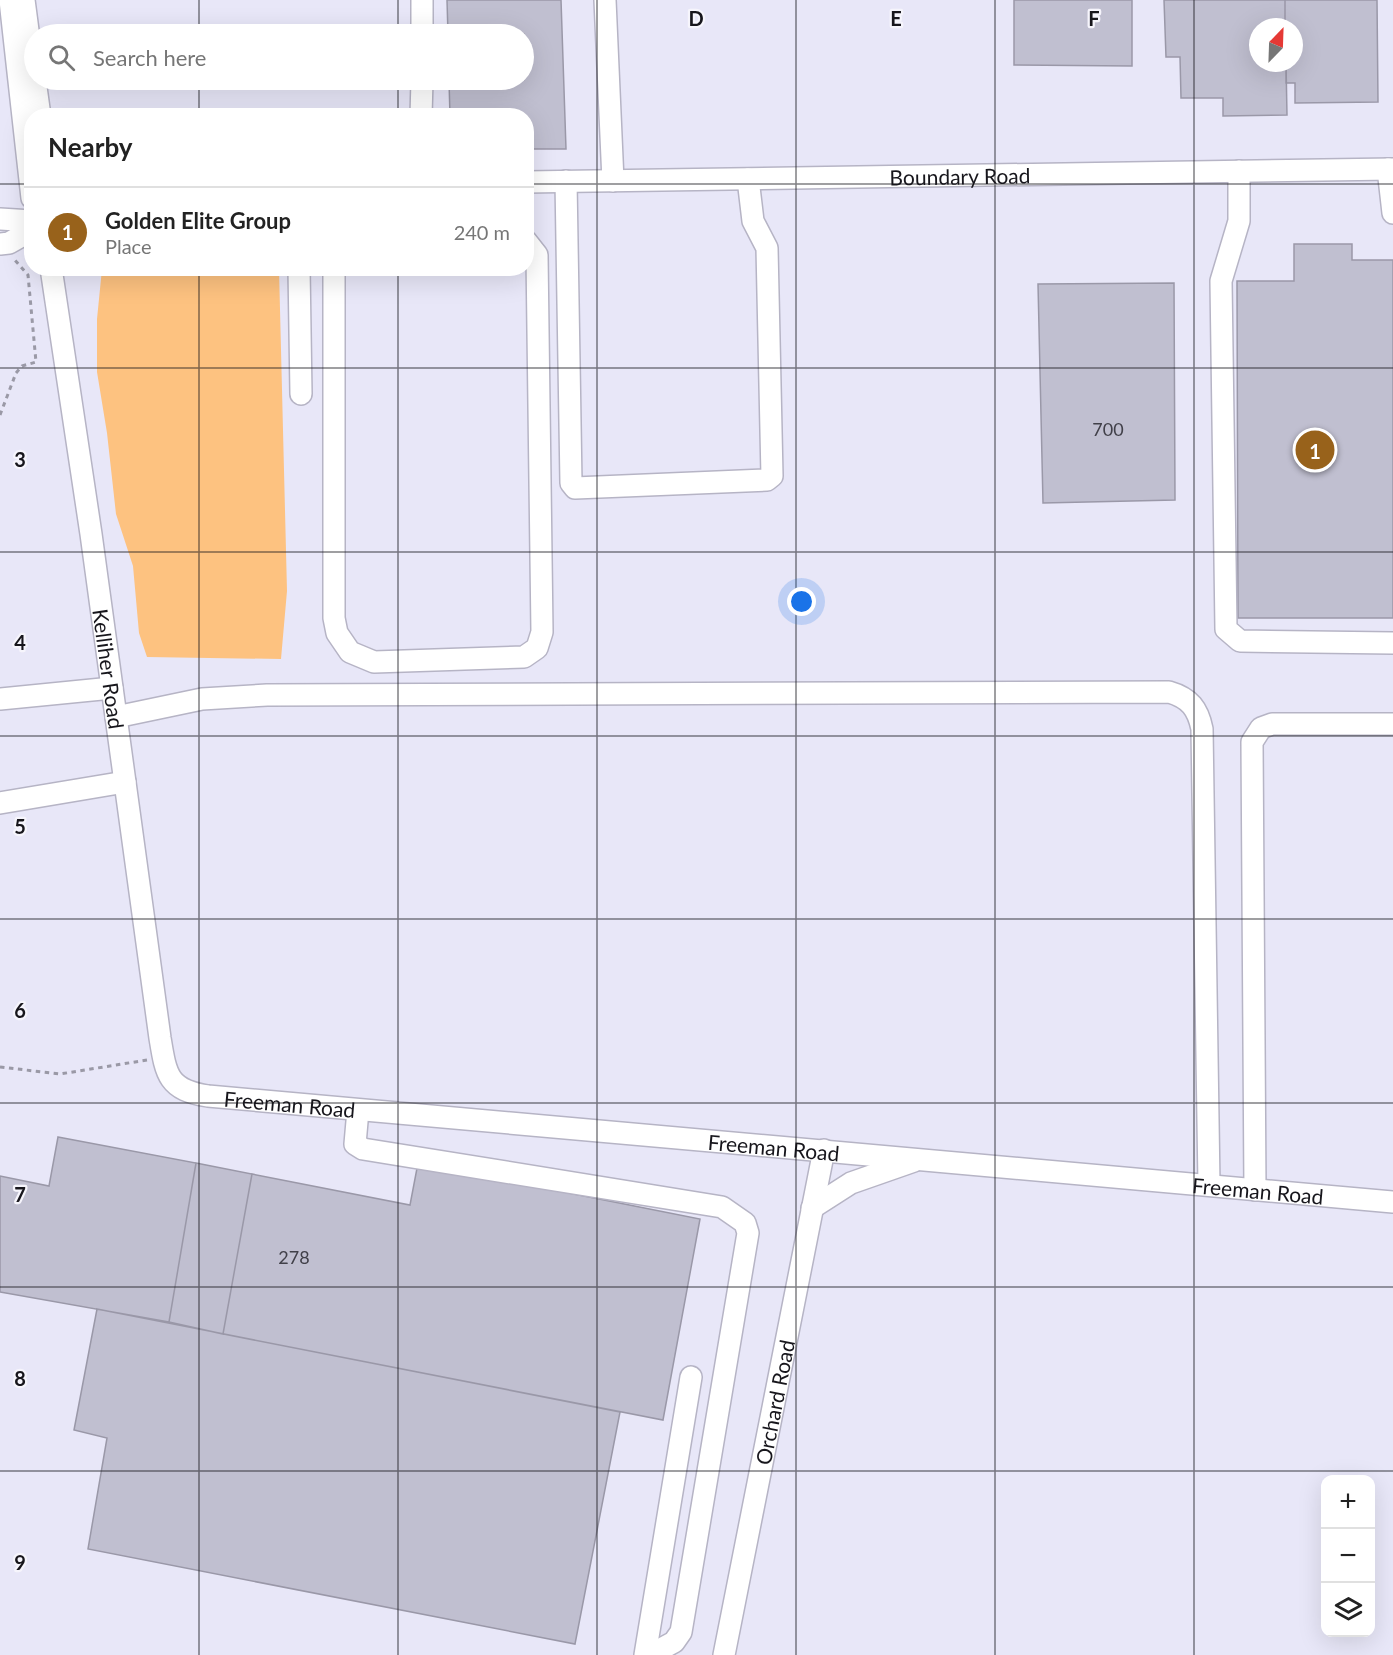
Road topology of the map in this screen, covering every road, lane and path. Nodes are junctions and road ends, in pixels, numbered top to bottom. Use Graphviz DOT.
graph roads {
  1 [pos="10,0"];
  2 [pos="24,0"];
  3 [pos="422,0"];
  4 [pos="605,0"];
  5 [pos="27,24"];
  6 [pos="422,24"];
  7 [pos="37,90"];
  8 [pos="422,90"];
  9 [pos="39,108"];
  10 [pos="422,108"];
  11 [pos="24,126"];
  12 [pos="1390,169"];
  13 [pos="1239,171"];
  14 [pos="748,179"];
  15 [pos="613,181"];
  16 [pos="534,182"];
  17 [pos="566,182"];
  18 [pos="1393,213"];
  19 [pos="4,219"];
  20 [pos="24,220"];
  21 [pos="24,235"];
  22 [pos="4,249"];
  23 [pos="534,251"];
  24 [pos="24,270"];
  25 [pos="28,276"];
  26 [pos="52,276"];
  27 [pos="299,276"];
  28 [pos="334,276"];
  29 [pos="301,394"];
  30 [pos="0,416"];
  31 [pos="1393,643"];
  32 [pos="112,688"];
  33 [pos="0,699"];
  34 [pos="116,717"];
  35 [pos="1393,724"];
  36 [pos="125,782"];
  37 [pos="0,803"];
  38 [pos="164,1064"];
  39 [pos="0,1067"];
  40 [pos="358,1110"];
  41 [pos="824,1150"];
  42 [pos="916,1160"];
  43 [pos="1209,1185"];
  44 [pos="1255,1190"];
  45 [pos="1393,1202"];
  46 [pos="812,1208"];
  47 [pos="691,1377"];
  48 [pos="645,1655"];
  49 [pos="650,1655"];
  50 [pos="724,1655"];
  1 -- 11 [label="street"];
  2 -- 5 [label="street"];
  3 -- 6 [label="street"];
  4 -- 15 [label="street"];
  7 -- 9 [label="street"];
  8 -- 10 [label="street"];
  12 -- 13 [label="street, Boundary Road"];
  12 -- 18 [label="street"];
  13 -- 14 [label="street, Boundary Road"];
  13 -- 31 [label="street"];
  14 -- 15 [label="street, Boundary Road"];
  14 -- 17 [label="street"];
  15 -- 17 [label="street, Boundary Road"];
  16 -- 17 [label="street, Boundary Road"];
  19 -- 20 [label="street"];
  21 -- 22 [label="street"];
  22 -- 24 [label="path"];
  23 -- 28 [label="street"];
  25 -- 30 [label="path"];
  26 -- 32 [label="street, Kelliher Road"];
  27 -- 29 [label="street"];
  32 -- 33 [label="street"];
  32 -- 34 [label="street, Kelliher Road"];
  34 -- 36 [label="street, Kelliher Road"];
  34 -- 43 [label="street"];
  35 -- 44 [label="street"];
  36 -- 37 [label="street"];
  36 -- 38 [label="street, Kelliher Road"];
  38 -- 39 [label="path"];
  38 -- 40 [label="street, Freeman Road"];
  40 -- 41 [label="street, Freeman Road"];
  40 -- 49 [label="street"];
  41 -- 42 [label="street, Freeman Road"];
  41 -- 46 [label="street, Orchard Road"];
  42 -- 43 [label="street, Freeman Road"];
  42 -- 46 [label="street"];
  43 -- 44 [label="street, Freeman Road"];
  44 -- 45 [label="street, Freeman Road"];
  46 -- 50 [label="street, Orchard Road"];
  47 -- 48 [label="street"];
}
